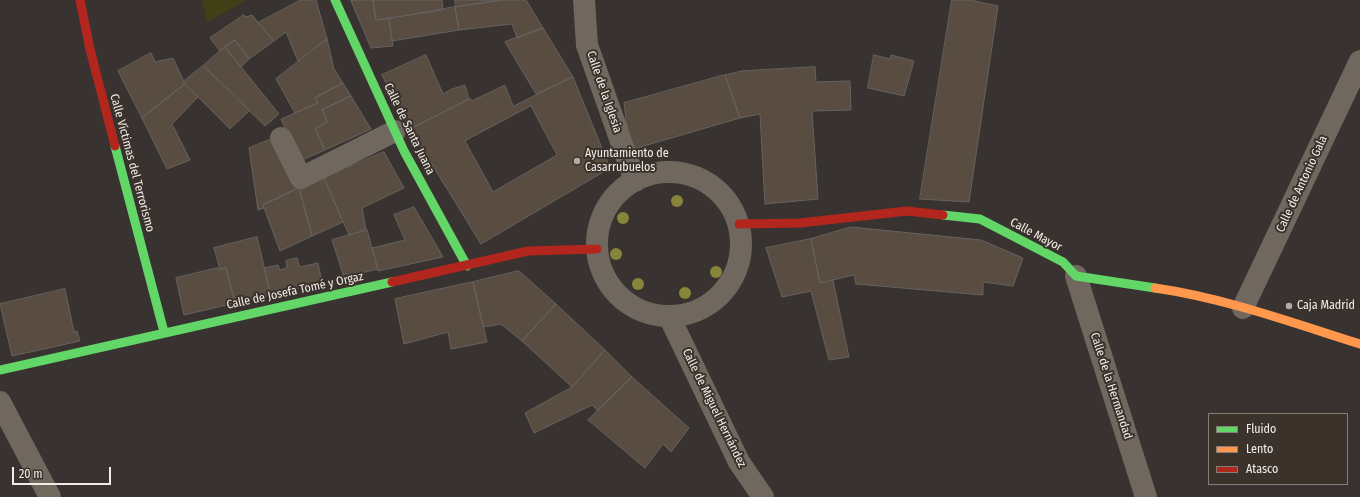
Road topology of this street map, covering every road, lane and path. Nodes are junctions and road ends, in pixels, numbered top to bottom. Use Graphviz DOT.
graph roads {
  1 [pos="80,0"];
  2 [pos="335,0"];
  3 [pos="584,0"];
  4 [pos="1360,61"];
  5 [pos="395,131"];
  6 [pos="281,138"];
  7 [pos="634,181"];
  8 [pos="739,224"];
  9 [pos="597,249"];
  10 [pos="467,266"];
  11 [pos="1076,276"];
  12 [pos="1243,308"];
  13 [pos="669,316"];
  14 [pos="164,332"];
  15 [pos="1360,344"];
  16 [pos="0,370"];
  17 [pos="0,402"];
  18 [pos="50,497"];
  19 [pos="763,497"];
  20 [pos="1146,497"];
  1 -- 14 [label="street, Calle Víctimas del Terrorismo"];
  2 -- 5 [label="street, Calle de Santa Juana"];
  3 -- 7 [label="street, Calle de la Iglesia"];
  4 -- 12 [label="street, Calle de Antonio Gala"];
  5 -- 6 [label="street"];
  5 -- 10 [label="street, Calle de Santa Juana"];
  7 -- 8 [label="street"];
  7 -- 9 [label="street"];
  8 -- 11 [label="street, Calle Mayor"];
  8 -- 13 [label="street"];
  9 -- 10 [label="street, Calle de Josefa Tomé y Orgaz"];
  9 -- 13 [label="street"];
  10 -- 14 [label="street, Calle de Josefa Tomé y Orgaz"];
  11 -- 12 [label="street"];
  11 -- 20 [label="street, Calle de la Hermandad"];
  12 -- 15 [label="street"];
  13 -- 19 [label="street, Calle de Miguel Hernández"];
  14 -- 16 [label="street, Calle de Josefa Tomé y Orgaz"];
  17 -- 18 [label="street"];
}
